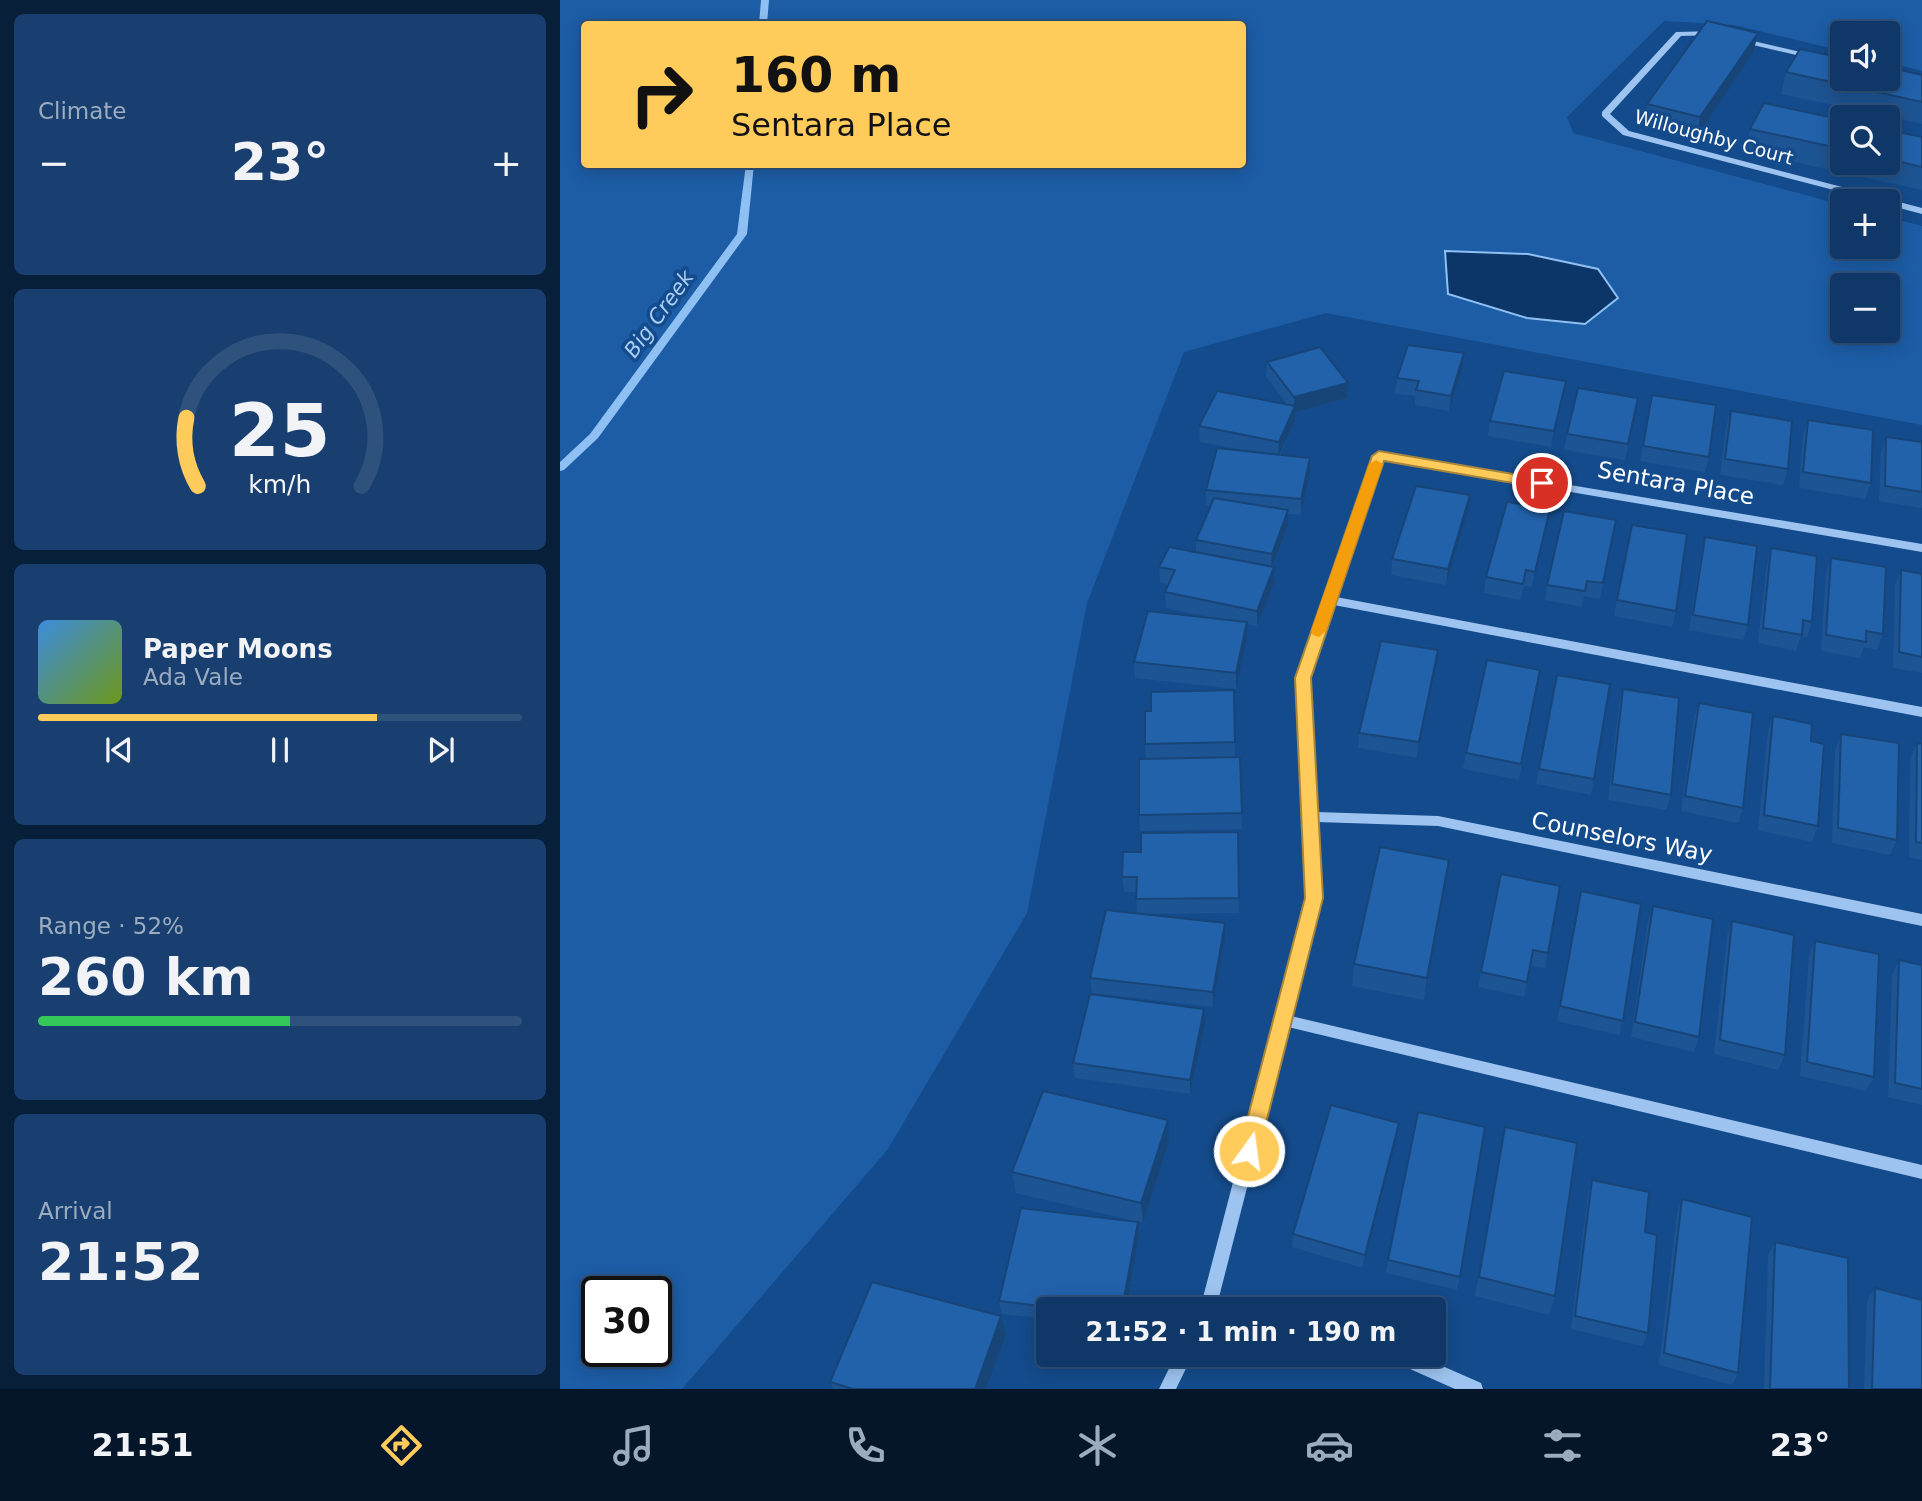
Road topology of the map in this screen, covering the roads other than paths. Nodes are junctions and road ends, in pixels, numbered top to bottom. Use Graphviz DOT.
graph roads {
  1 [pos="1830,61"];
  2 [pos="1837,189"];
  3 [pos="1900,206"];
  4 [pos="1922,211"];
  5 [pos="1922,548"];
  6 [pos="1330,600"];
  7 [pos="1922,712"];
  8 [pos="1311,817"];
  9 [pos="1922,919"];
  10 [pos="1283,1020"];
  11 [pos="1922,1172"];
  12 [pos="1211,1297"];
  13 [pos="1178,1367"];
  14 [pos="1423,1367"];
  15 [pos="1167,1389"];
  16 [pos="1475,1389"];
  1 -- 2 [label="street, Willoughby Court"];
  3 -- 4 [label="street, Willoughby Court"];
  5 -- 6 [label="street, Sentara Place"];
  6 -- 7 [label="street"];
  6 -- 8 [label="street, Sentara Place"];
  8 -- 9 [label="street, Counselors Way"];
  8 -- 10 [label="street, Sentara Place"];
  10 -- 11 [label="street"];
  10 -- 12 [label="street, Sentara Place"];
  13 -- 15 [label="street"];
  14 -- 16 [label="street"];
}
